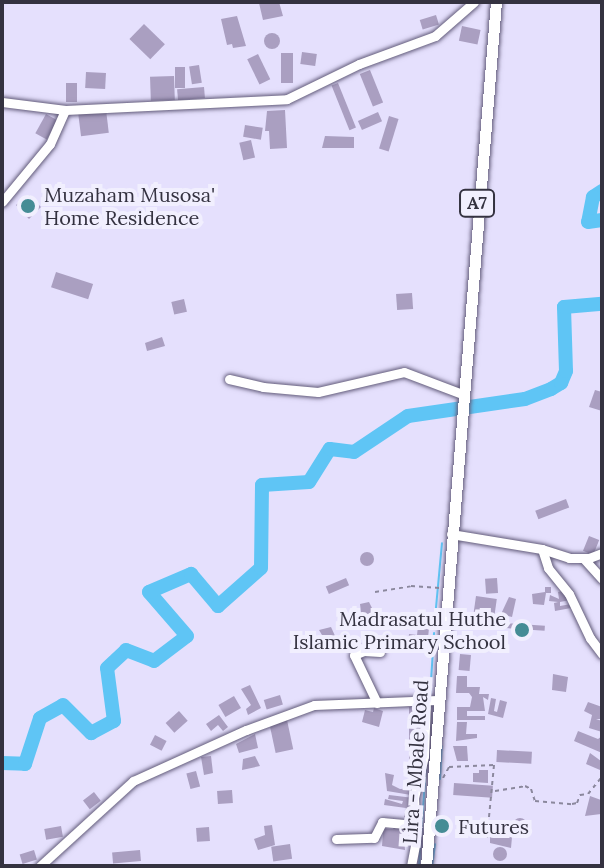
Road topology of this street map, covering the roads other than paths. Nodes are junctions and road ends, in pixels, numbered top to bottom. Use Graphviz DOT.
graph roads {
  1 [pos="474,2"];
  2 [pos="496,2"];
  3 [pos="2,102"];
  4 [pos="65,110"];
  5 [pos="2,202"];
  6 [pos="229,379"];
  7 [pos="465,400"];
  8 [pos="451,534"];
  9 [pos="542,549"];
  10 [pos="602,553"];
  11 [pos="584,559"];
  12 [pos="602,579"];
  13 [pos="380,652"];
  14 [pos="602,654"];
  15 [pos="432,700"];
  16 [pos="377,703"];
  17 [pos="415,825"];
  18 [pos="336,839"];
  19 [pos="40,866"];
  20 [pos="411,866"];
  21 [pos="426,866"];
  1 -- 4 [label="street"];
  2 -- 7 [label="main road, A7"];
  3 -- 4 [label="street"];
  4 -- 5 [label="street"];
  6 -- 7 [label="street"];
  7 -- 8 [label="main road, Lira - Mbale Road / A7"];
  8 -- 9 [label="street"];
  8 -- 15 [label="main road, Lira - Mbale Road / A7"];
  9 -- 11 [label="street"];
  9 -- 14 [label="street"];
  10 -- 11 [label="street"];
  11 -- 12 [label="street"];
  13 -- 16 [label="street"];
  15 -- 16 [label="street"];
  15 -- 17 [label="street"];
  15 -- 21 [label="main road, Lira - Mbale Road / A7"];
  16 -- 19 [label="street"];
  17 -- 18 [label="street"];
  17 -- 20 [label="street"];
}
